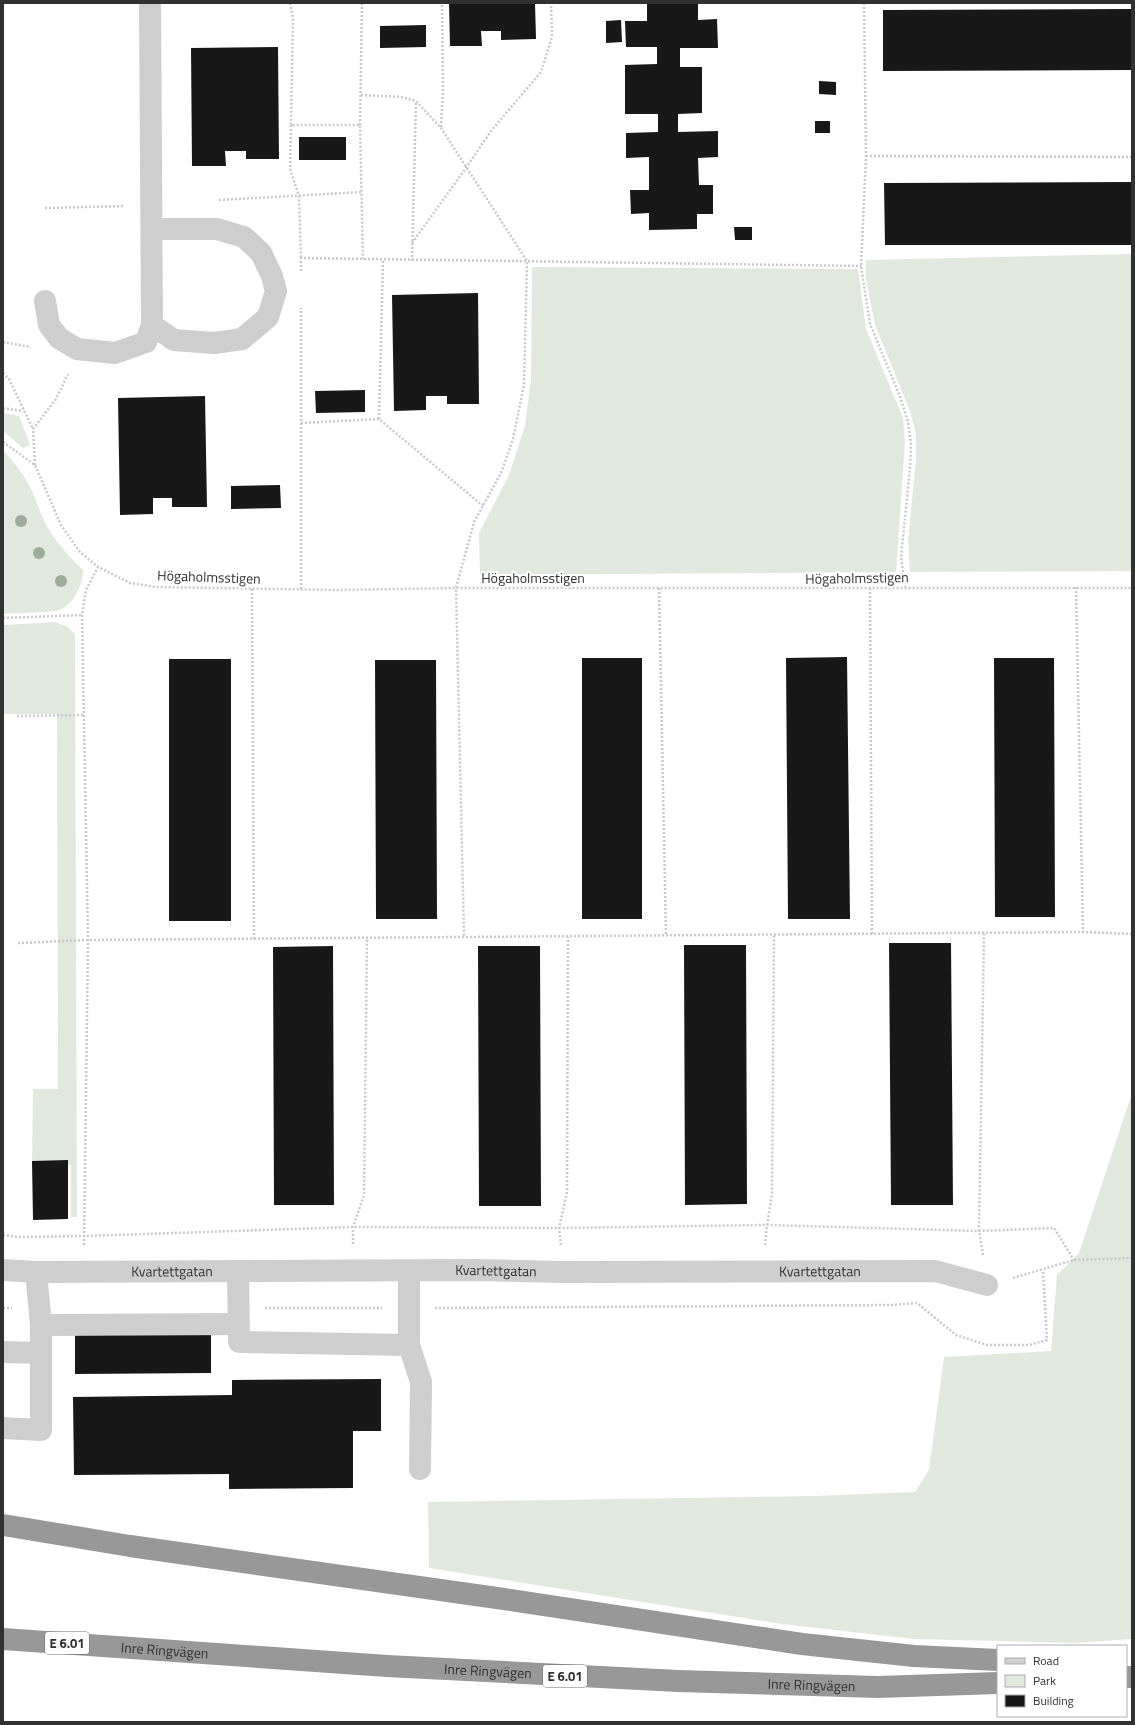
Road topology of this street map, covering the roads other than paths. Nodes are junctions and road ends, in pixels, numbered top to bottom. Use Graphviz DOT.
graph roads {
  1 [pos="150,3"];
  2 [pos="153,229"];
  3 [pos="45,301"];
  4 [pos="152,325"];
  5 [pos="3,1270"];
  6 [pos="238,1271"];
  7 [pos="409,1271"];
  8 [pos="36,1272"];
  9 [pos="987,1285"];
  10 [pos="40,1316"];
  11 [pos="238,1316"];
  12 [pos="409,1345"];
  13 [pos="3,1352"];
  14 [pos="41,1352"];
  15 [pos="3,1428"];
  16 [pos="420,1469"];
  17 [pos="3,1525"];
  18 [pos="3,1639"];
  19 [pos="997,1660"];
  20 [pos="997,1683"];
  1 -- 2 [label="street"];
  2 -- 4 [label="street"];
  2 -- 4 [label="street"];
  3 -- 4 [label="street"];
  5 -- 8 [label="street, Kvartettgatan"];
  6 -- 7 [label="street, Kvartettgatan"];
  6 -- 8 [label="street, Kvartettgatan"];
  6 -- 11 [label="street"];
  7 -- 9 [label="street, Kvartettgatan"];
  7 -- 12 [label="street"];
  8 -- 10 [label="street"];
  10 -- 11 [label="street"];
  10 -- 14 [label="street"];
  11 -- 12 [label="street"];
  12 -- 16 [label="street"];
  13 -- 14 [label="street"];
  14 -- 15 [label="street"];
  17 -- 19 [label="highway"];
  18 -- 20 [label="highway, Inre Ringvägen / E 6.01"];
}
